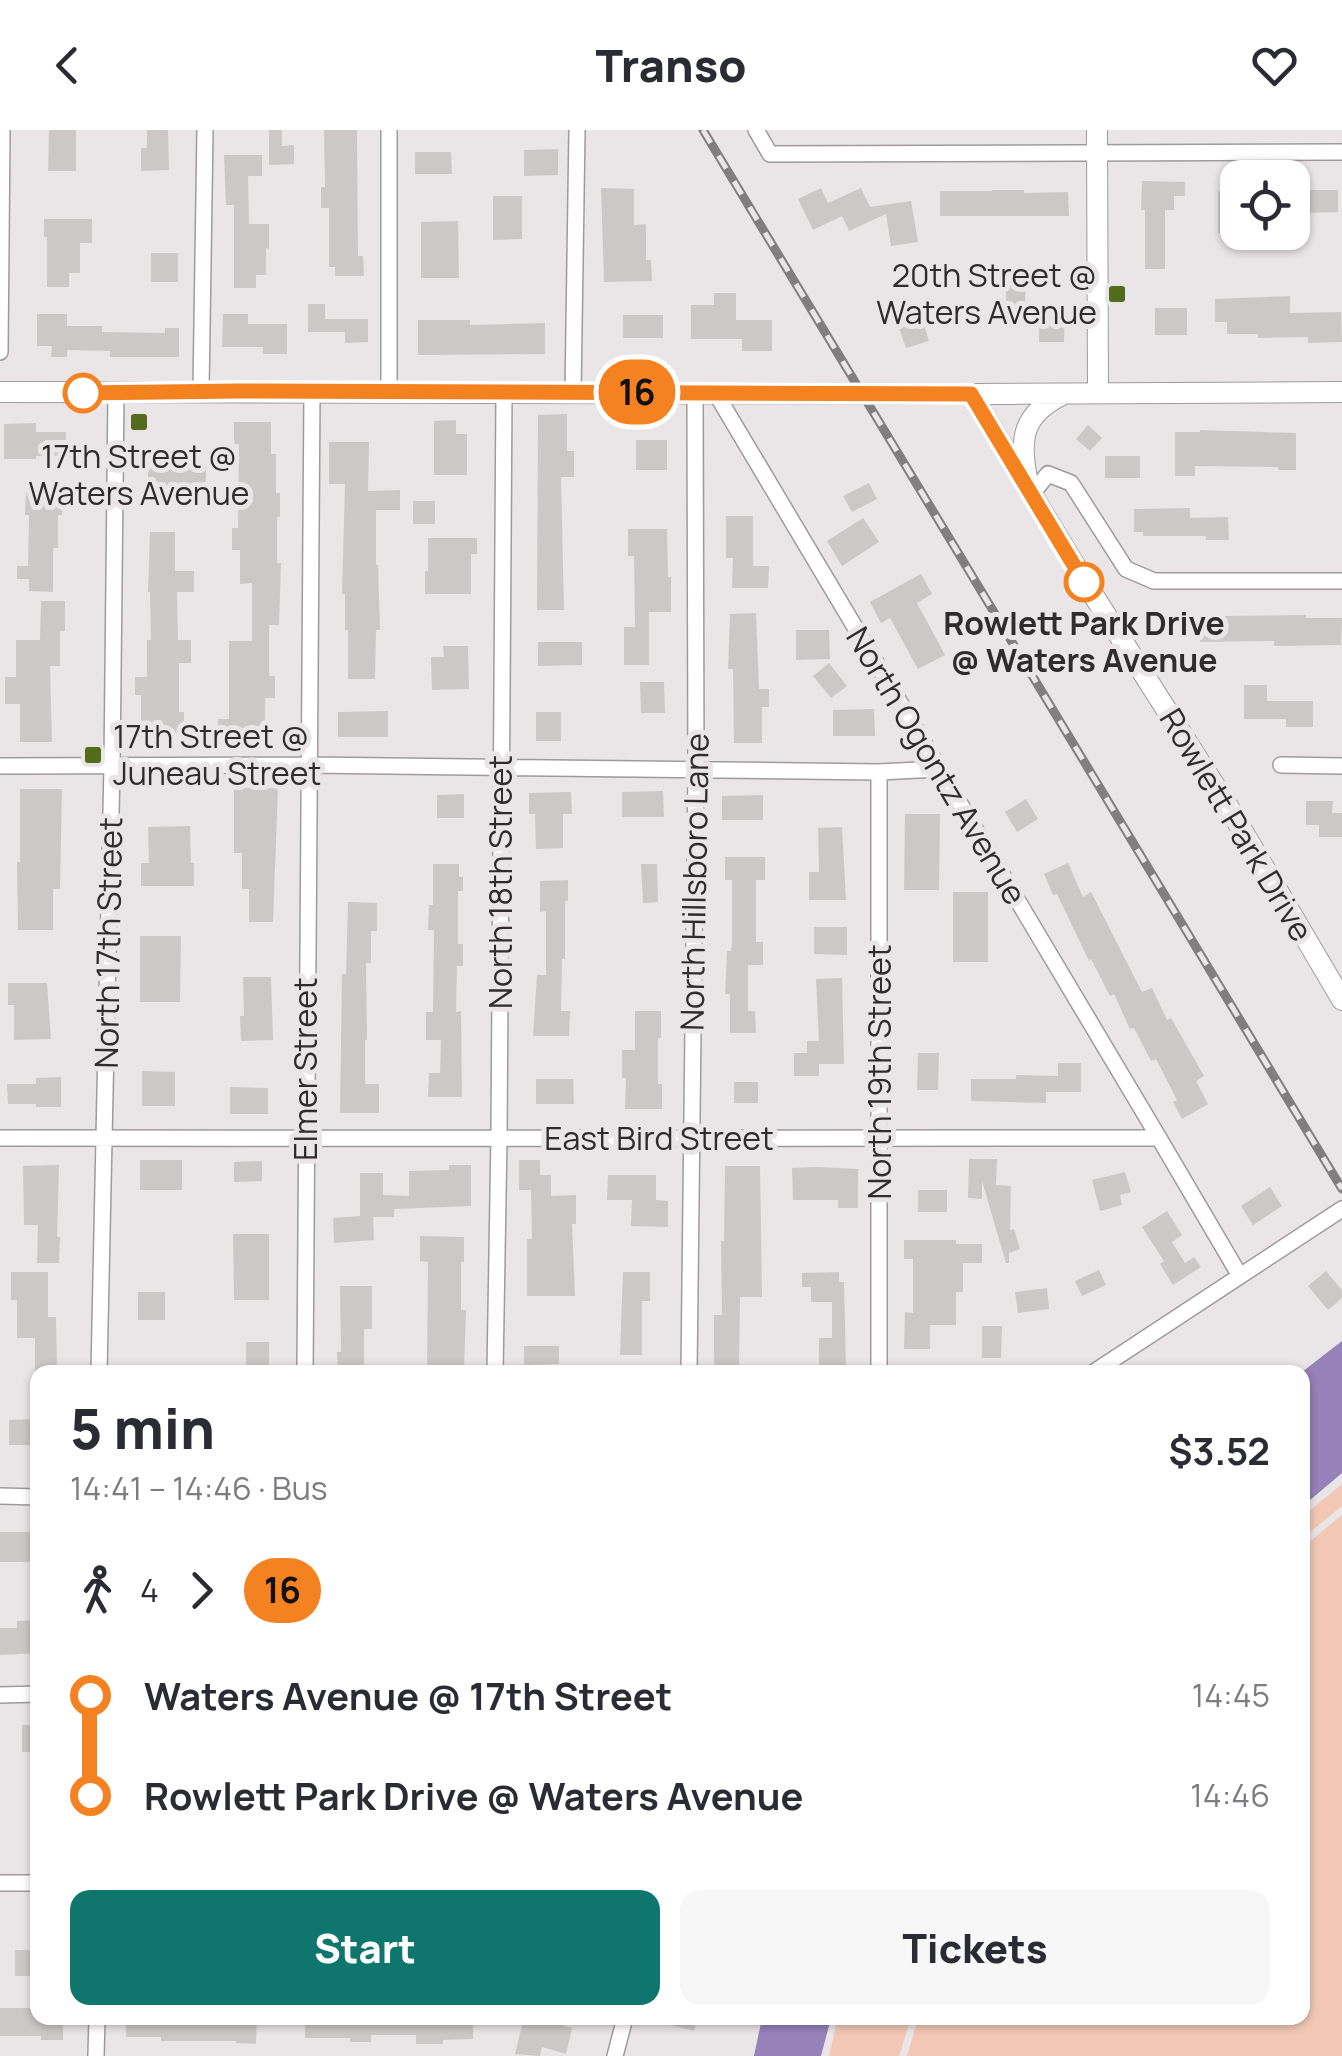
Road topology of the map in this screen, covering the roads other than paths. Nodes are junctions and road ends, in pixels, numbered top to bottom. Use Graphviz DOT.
graph roads {
  1 [pos="2,130"];
  2 [pos="205,130"];
  3 [pos="389,130"];
  4 [pos="577,130"];
  5 [pos="756,130"];
  6 [pos="1097,130"];
  7 [pos="1342,152"];
  8 [pos="1097,154"];
  9 [pos="0,352"];
  10 [pos="200,391"];
  11 [pos="0,392"];
  12 [pos="312,392"];
  13 [pos="389,392"];
  14 [pos="504,392"];
  15 [pos="705,392"];
  16 [pos="1342,392"];
  17 [pos="116,393"];
  18 [pos="573,393"];
  19 [pos="1098,393"];
  20 [pos="971,394"];
  21 [pos="1066,394"];
  22 [pos="1031,495"];
  23 [pos="1342,582"];
  24 [pos="309,765"];
  25 [pos="1281,765"];
  26 [pos="0,766"];
  27 [pos="112,766"];
  28 [pos="1342,766"];
  29 [pos="502,767"];
  30 [pos="938,769"];
  31 [pos="696,770"];
  32 [pos="880,772"];
  33 [pos="1342,1000"];
  34 [pos="306,1137"];
  35 [pos="499,1137"];
  36 [pos="0,1138"];
  37 [pos="106,1138"];
  38 [pos="1159,1138"];
  39 [pos="881,1139"];
  40 [pos="692,1140"];
  41 [pos="1342,1209"];
  42 [pos="1240,1276"];
  43 [pos="99,1365"];
  44 [pos="305,1365"];
  45 [pos="495,1365"];
  46 [pos="689,1365"];
  47 [pos="879,1365"];
  48 [pos="1105,1365"];
  49 [pos="0,1496"];
  50 [pos="30,1497"];
  51 [pos="0,1694"];
  52 [pos="30,1694"];
  53 [pos="0,1884"];
  54 [pos="30,1884"];
  55 [pos="97,2025"];
  56 [pos="623,2025"];
  57 [pos="96,2056"];
  58 [pos="615,2056"];
  1 -- 9 [label="street"];
  2 -- 10 [label="street"];
  3 -- 13 [label="street"];
  4 -- 18 [label="street"];
  5 -- 8 [label="street"];
  6 -- 8 [label="street"];
  7 -- 8 [label="street"];
  8 -- 19 [label="street"];
  10 -- 12 [label="street"];
  10 -- 17 [label="street"];
  11 -- 17 [label="street"];
  12 -- 13 [label="street"];
  12 -- 24 [label="street, Elmer Street"];
  13 -- 14 [label="street"];
  14 -- 18 [label="street"];
  14 -- 29 [label="street, North 18th Street"];
  15 -- 18 [label="street"];
  15 -- 20 [label="street"];
  15 -- 30 [label="street, North Ogontz Avenue"];
  15 -- 31 [label="street, North Hillsboro Lane"];
  16 -- 19 [label="street"];
  17 -- 27 [label="street, North 17th Street"];
  19 -- 21 [label="street"];
  20 -- 21 [label="street"];
  20 -- 22 [label="street, Rowlett Park Drive"];
  21 -- 22 [label="street"];
  22 -- 23 [label="street"];
  22 -- 33 [label="street, Rowlett Park Drive"];
  24 -- 27 [label="street"];
  24 -- 29 [label="street"];
  24 -- 34 [label="street, Elmer Street"];
  25 -- 28 [label="street"];
  26 -- 27 [label="street"];
  27 -- 37 [label="street, North 17th Street"];
  29 -- 31 [label="street"];
  29 -- 35 [label="street, North 18th Street"];
  30 -- 32 [label="street"];
  30 -- 38 [label="street, North Ogontz Avenue"];
  31 -- 32 [label="street"];
  31 -- 40 [label="street, North Hillsboro Lane"];
  32 -- 39 [label="street, North 19th Street"];
  34 -- 35 [label="street, East Bird Street"];
  34 -- 37 [label="street, East Bird Street"];
  34 -- 44 [label="street, Elmer Street"];
  35 -- 40 [label="street, East Bird Street"];
  35 -- 45 [label="street, North 18th Street"];
  36 -- 37 [label="street, East Bird Street"];
  37 -- 43 [label="street, North 17th Street"];
  38 -- 39 [label="street, East Bird Street"];
  38 -- 42 [label="street"];
  39 -- 40 [label="street, East Bird Street"];
  39 -- 47 [label="street, North 19th Street"];
  40 -- 46 [label="street, North Hillsboro Lane"];
  41 -- 42 [label="street"];
  42 -- 48 [label="street"];
  49 -- 50 [label="street"];
  51 -- 52 [label="street"];
  53 -- 54 [label="street"];
  55 -- 57 [label="street"];
  56 -- 58 [label="street"];
}
